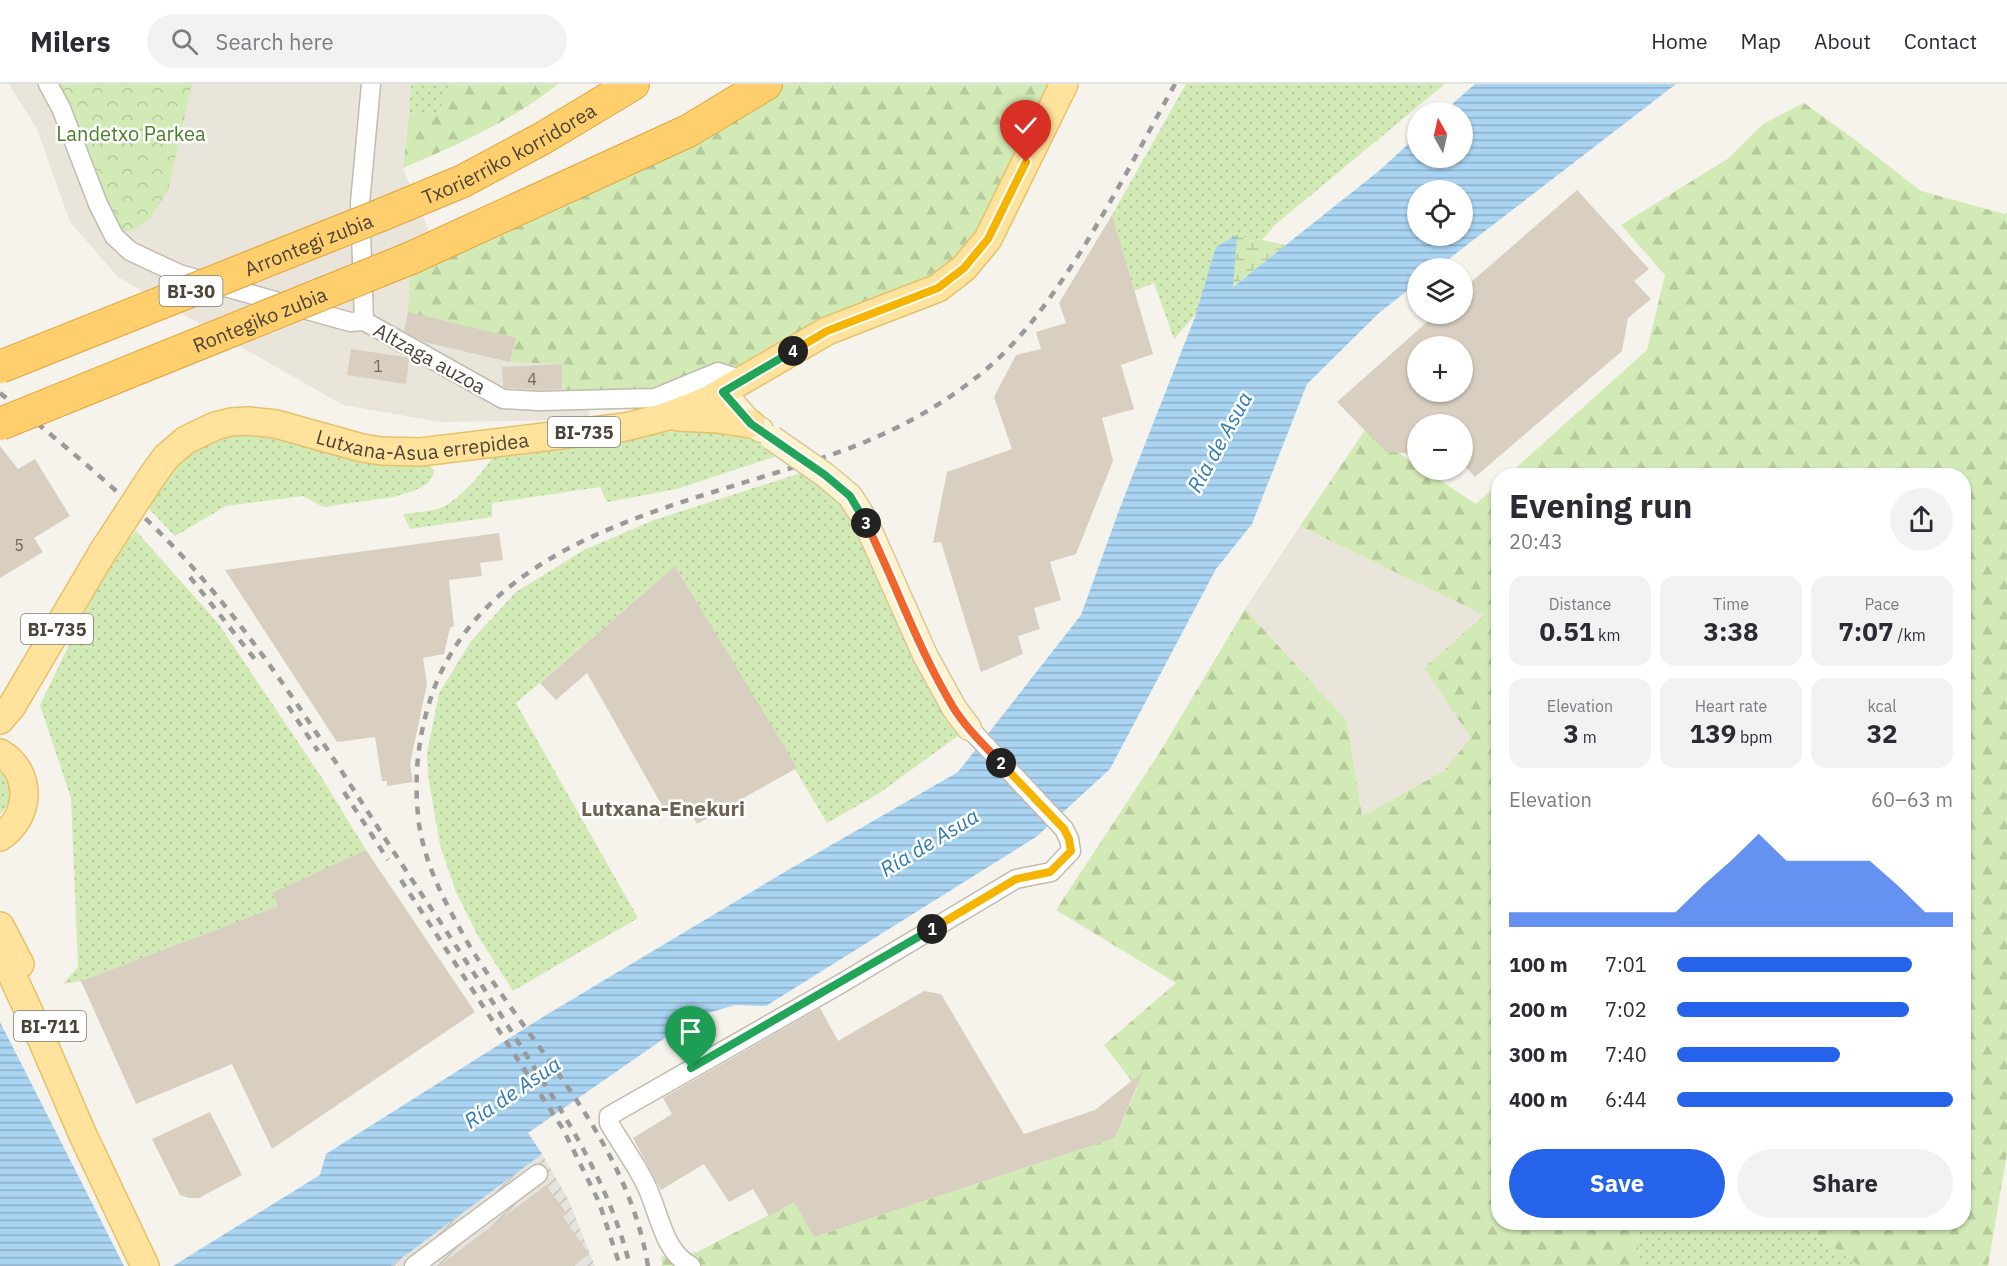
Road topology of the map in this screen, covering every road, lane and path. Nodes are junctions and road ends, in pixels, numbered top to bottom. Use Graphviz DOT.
graph roads {
  1 [pos="48,84"];
  2 [pos="371,84"];
  3 [pos="633,84"];
  4 [pos="724,84"];
  5 [pos="766,84"];
  6 [pos="1064,84"];
  7 [pos="520,209"];
  8 [pos="381,215"];
  9 [pos="364,321"];
  10 [pos="0,367"];
  11 [pos="732,386"];
  12 [pos="665,417"];
  13 [pos="0,424"];
  14 [pos="762,431"];
  15 [pos="6,713"];
  16 [pos="973,732"];
  17 [pos="4,755"];
  18 [pos="0,837"];
  19 [pos="0,926"];
  20 [pos="0,949"];
  21 [pos="81,1133"];
  22 [pos="538,1174"];
  23 [pos="685,1263"];
  24 [pos="144,1264"];
  25 [pos="414,1266"];
  1 -- 9 [label="street, Altzaga auzoa"];
  2 -- 9 [label="street"];
  3 -- 8 [label="highway, Txorierriko korridorea / BI-30"];
  4 -- 7 [label="highway, BI-30"];
  5 -- 7 [label="highway"];
  6 -- 11 [label="main road, Lutxana-Asua errepidea / BI-735"];
  7 -- 13 [label="highway, Rontegiko zubia / BI-30, bridge"];
  8 -- 10 [label="highway, Arrontegi zubia / BI-30, bridge"];
  9 -- 11 [label="street, Altzaga auzoa"];
  11 -- 12 [label="main road, Lutxana-Asua errepidea / BI-735"];
  11 -- 14 [label="street"];
  12 -- 14 [label="main road"];
  12 -- 15 [label="main road, Lutxana-Asua errepidea / BI-735, bridge"];
  14 -- 16 [label="street, bridge"];
  15 -- 17 [label="main road"];
  16 -- 23 [label="street"];
  17 -- 18 [label="main road"];
  19 -- 21 [label="main road, BI-711"];
  20 -- 21 [label="main road, BI-711"];
  21 -- 24 [label="main road, BI-711"];
  22 -- 25 [label="street"];
}
